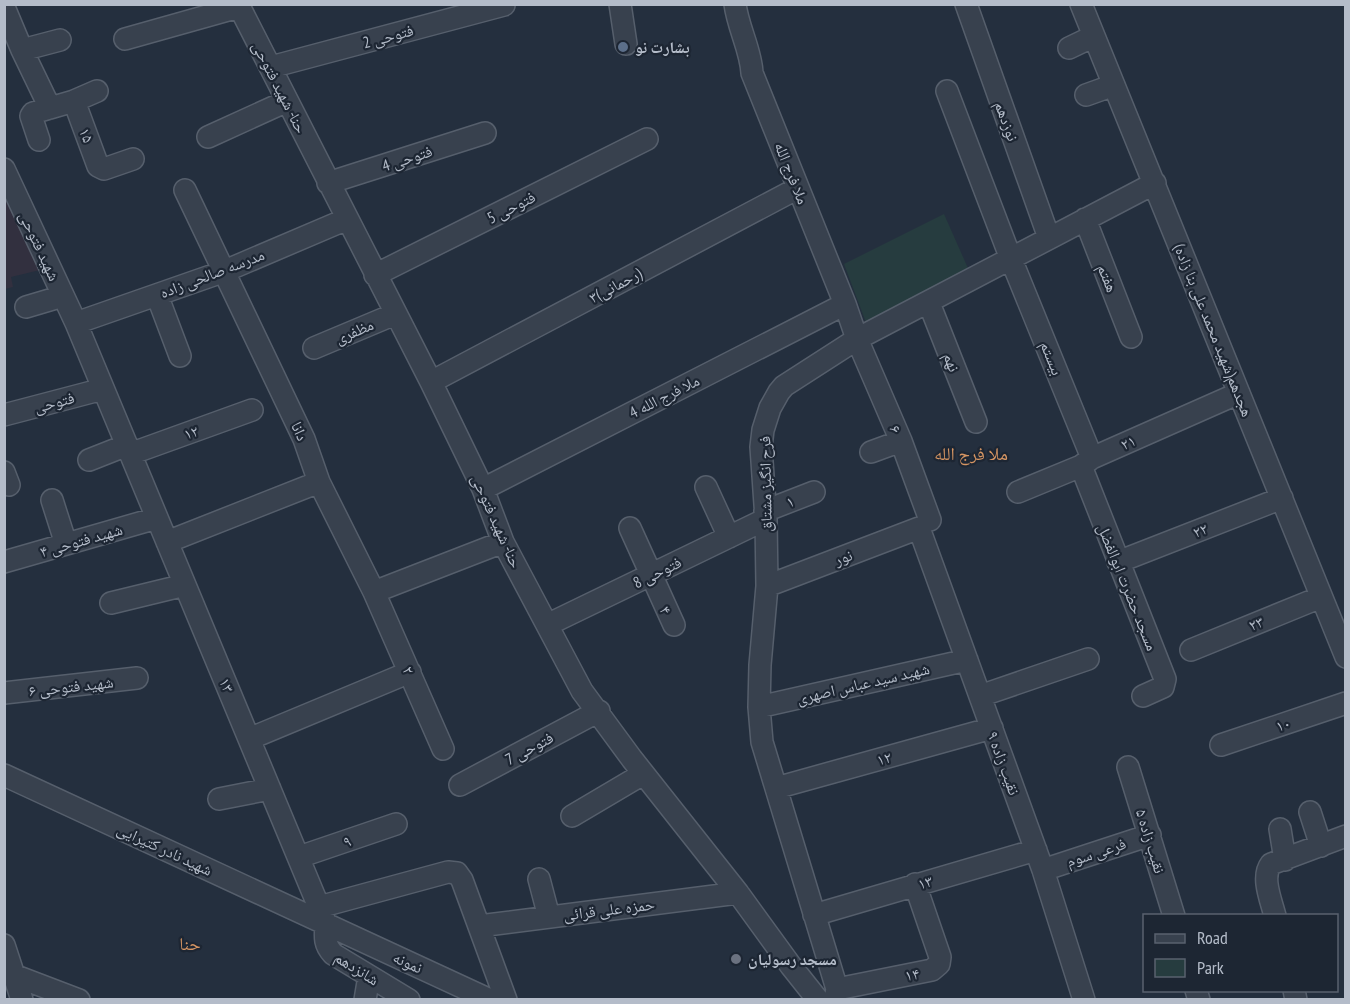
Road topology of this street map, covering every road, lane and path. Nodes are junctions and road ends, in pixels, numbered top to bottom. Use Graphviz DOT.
graph roads {
  1 [pos="620,4"];
  2 [pos="735,4"];
  3 [pos="966,4"];
  4 [pos="1081,4"];
  5 [pos="504,5"];
  6 [pos="238,6"];
  7 [pos="4,8"];
  8 [pos="1094,36"];
  9 [pos="125,39"];
  10 [pos="60,40"];
  11 [pos="626,44"];
  12 [pos="1069,48"];
  13 [pos="22,50"];
  14 [pos="271,67"];
  15 [pos="1114,85"];
  16 [pos="97,91"];
  17 [pos="947,91"];
  18 [pos="1086,95"];
  19 [pos="74,101"];
  20 [pos="287,101"];
  21 [pos="50,108"];
  22 [pos="485,133"];
  23 [pos="208,137"];
  24 [pos="647,139"];
  25 [pos="39,140"];
  26 [pos="133,159"];
  27 [pos="4,169"];
  28 [pos="328,183"];
  29 [pos="1155,183"];
  30 [pos="798,188"];
  31 [pos="185,190"];
  32 [pos="347,219"];
  33 [pos="1085,219"];
  34 [pos="1049,238"];
  35 [pos="1011,259"];
  36 [pos="225,271"];
  37 [pos="375,275"];
  38 [pos="157,295"];
  39 [pos="63,296"];
  40 [pos="929,303"];
  41 [pos="845,304"];
  42 [pos="26,308"];
  43 [pos="395,314"];
  44 [pos="76,322"];
  45 [pos="1131,337"];
  46 [pos="857,339"];
  47 [pos="314,348"];
  48 [pos="180,356"];
  49 [pos="431,382"];
  50 [pos="103,388"];
  51 [pos="1239,393"];
  52 [pos="252,410"];
  53 [pos="4,415"];
  54 [pos="976,422"];
  55 [pos="901,441"];
  56 [pos="129,450"];
  57 [pos="872,452"];
  58 [pos="89,460"];
  59 [pos="1087,462"];
  60 [pos="319,482"];
  61 [pos="706,487"];
  62 [pos="483,489"];
  63 [pos="814,492"];
  64 [pos="1018,492"];
  65 [pos="1282,498"];
  66 [pos="52,500"];
  67 [pos="766,515"];
  68 [pos="157,518"];
  69 [pos="924,524"];
  70 [pos="630,528"];
  71 [pos="729,537"];
  72 [pos="167,542"];
  73 [pos="503,542"];
  74 [pos="66,544"];
  75 [pos="4,562"];
  76 [pos="1118,562"];
  77 [pos="650,575"];
  78 [pos="185,585"];
  79 [pos="767,586"];
  80 [pos="374,592"];
  81 [pos="1321,597"];
  82 [pos="111,603"];
  83 [pos="547,625"];
  84 [pos="674,625"];
  85 [pos="1191,650"];
  86 [pos="1346,657"];
  87 [pos="1088,659"];
  88 [pos="967,660"];
  89 [pos="410,672"];
  90 [pos="137,678"];
  91 [pos="4,693"];
  92 [pos="980,696"];
  93 [pos="1143,696"];
  94 [pos="1346,704"];
  95 [pos="759,707"];
  96 [pos="599,711"];
  97 [pos="992,728"];
  98 [pos="249,739"];
  99 [pos="1221,745"];
  100 [pos="443,748"];
  101 [pos="1128,767"];
  102 [pos="644,774"];
  103 [pos="4,775"];
  104 [pos="460,785"];
  105 [pos="776,788"];
  106 [pos="270,789"];
  107 [pos="219,799"];
  108 [pos="1310,812"];
  109 [pos="573,816"];
  110 [pos="396,824"];
  111 [pos="1280,829"];
  112 [pos="1150,835"];
  113 [pos="1346,836"];
  114 [pos="1321,846"];
  115 [pos="299,858"];
  116 [pos="1040,860"];
  117 [pos="1286,860"];
  118 [pos="539,879"];
  119 [pos="915,884"];
  120 [pos="738,893"];
  121 [pos="1174,914"];
  122 [pos="1275,914"];
  123 [pos="323,915"];
  124 [pos="814,915"];
  125 [pos="549,917"];
  126 [pos="479,926"];
  127 [pos="4,945"];
  128 [pos="16,976"];
  129 [pos="369,976"];
  130 [pos="836,994"];
  131 [pos="467,995"];
  132 [pos="22,999"];
  133 [pos="79,999"];
  134 [pos="365,999"];
  135 [pos="410,999"];
  136 [pos="490,999"];
  137 [pos="506,999"];
  138 [pos="818,999"];
  139 [pos="1084,999"];
  1 -- 11 [label="street"];
  2 -- 30 [label="street, ملا فرج الله"];
  3 -- 34 [label="street, نوزدهم"];
  4 -- 8 [label="street, هجدهم(شهید محمد علی بنا زاده)"];
  5 -- 14 [label="street, فتوحی 2"];
  6 -- 9 [label="street"];
  6 -- 14 [label="street, حنا- شهید فتوحی"];
  7 -- 13 [label="street"];
  8 -- 12 [label="street"];
  8 -- 15 [label="street, هجدهم(شهید محمد علی بنا زاده)"];
  10 -- 13 [label="street"];
  13 -- 21 [label="street"];
  14 -- 20 [label="street, حنا- شهید فتوحی"];
  15 -- 18 [label="street"];
  15 -- 29 [label="street, هجدهم(شهید محمد علی بنا زاده)"];
  16 -- 19 [label="street"];
  17 -- 35 [label="street, بیستم"];
  19 -- 21 [label="street"];
  19 -- 26 [label="street, ۱۵"];
  20 -- 23 [label="street"];
  20 -- 28 [label="street, حنا- شهید فتوحی"];
  21 -- 25 [label="street"];
  22 -- 28 [label="street, فتوحی 4"];
  24 -- 37 [label="street, فتوحی 5"];
  27 -- 39 [label="street, شهید فتوحی"];
  28 -- 32 [label="street, حنا- شهید فتوحی"];
  29 -- 33 [label="street, فرح انگیز مشتاق"];
  29 -- 51 [label="street, هجدهم(شهید محمد علی بنا زاده)"];
  30 -- 41 [label="street, ملا فرج الله"];
  30 -- 49 [label="street, ۳(رحمانی)"];
  31 -- 36 [label="street, دانا"];
  32 -- 36 [label="street, مدرسه صالحی زاده"];
  32 -- 37 [label="street, حنا- شهید فتوحی"];
  33 -- 34 [label="street, فرح انگیز مشتاق"];
  33 -- 45 [label="street, هفتم"];
  34 -- 35 [label="street, فرح انگیز مشتاق"];
  35 -- 40 [label="street, فرح انگیز مشتاق"];
  35 -- 59 [label="street, بیستم"];
  36 -- 38 [label="street, مدرسه صالحی زاده"];
  36 -- 60 [label="street, دانا"];
  37 -- 43 [label="street, حنا- شهید فتوحی"];
  38 -- 44 [label="street, مدرسه صالحی زاده"];
  38 -- 48 [label="street"];
  39 -- 42 [label="street"];
  39 -- 44 [label="street, شهید فتوحی"];
  40 -- 46 [label="street, فرح انگیز مشتاق"];
  40 -- 54 [label="street, نهم"];
  41 -- 46 [label="street, ملا فرج الله"];
  41 -- 62 [label="street, 4 ملا فرج الله"];
  43 -- 47 [label="street, مظفری"];
  43 -- 49 [label="street, حنا- شهید فتوحی"];
  44 -- 50 [label="street, ۱۳"];
  46 -- 55 [label="street, ۶"];
  46 -- 67 [label="street, فرح انگیز مشتاق"];
  49 -- 62 [label="street, حنا- شهید فتوحی"];
  50 -- 53 [label="street, فتوحی"];
  50 -- 56 [label="street, ۱۳"];
  51 -- 59 [label="street, ۲۱"];
  51 -- 65 [label="street, هجدهم(شهید محمد علی بنا زاده)"];
  52 -- 56 [label="street, ۱۲"];
  55 -- 57 [label="street"];
  55 -- 69 [label="street, ۶"];
  56 -- 58 [label="street"];
  56 -- 68 [label="street, ۱۳"];
  59 -- 64 [label="street, ۲۱"];
  59 -- 76 [label="street, مسجد حضرت ابوالفضل"];
  60 -- 72 [label="street"];
  60 -- 80 [label="street, دانا"];
  61 -- 71 [label="street"];
  62 -- 73 [label="street, حنا- شهید فتوحی"];
  63 -- 67 [label="street, ۱"];
  65 -- 76 [label="street, ۲۲"];
  65 -- 81 [label="street, هجدهم(شهید محمد علی بنا زاده)"];
  66 -- 74 [label="street"];
  67 -- 71 [label="street, فتوحی 8"];
  67 -- 79 [label="street, فرح انگیز مشتاق"];
  68 -- 72 [label="street, ۱۳"];
  68 -- 74 [label="street, شهید فتوحی ۴"];
  69 -- 79 [label="street, نور"];
  69 -- 88 [label="street, نقیب زاده ۹"];
  70 -- 77 [label="street, ۴"];
  71 -- 77 [label="street, فتوحی 8"];
  72 -- 78 [label="street, ۱۳"];
  73 -- 80 [label="street"];
  73 -- 83 [label="street, حنا- شهید فتوحی"];
  74 -- 75 [label="street, شهید فتوحی ۴"];
  76 -- 93 [label="street, مسجد حضرت ابوالفضل"];
  77 -- 83 [label="street, فتوحی 8"];
  77 -- 84 [label="street, ۴"];
  78 -- 82 [label="street"];
  78 -- 98 [label="street, ۱۳"];
  79 -- 95 [label="street, فرح انگیز مشتاق"];
  80 -- 89 [label="street, ۲"];
  81 -- 85 [label="street, ۲۳"];
  81 -- 86 [label="street, هجدهم(شهید محمد علی بنا زاده)"];
  83 -- 96 [label="street, حنا- شهید فتوحی"];
  87 -- 92 [label="street"];
  88 -- 92 [label="street, نقیب زاده ۹"];
  88 -- 95 [label="street, شهید سید عباس اصهری"];
  89 -- 98 [label="street"];
  89 -- 100 [label="street, ۲"];
  90 -- 91 [label="street, شهید فتوحی ۶"];
  92 -- 97 [label="street, نقیب زاده ۹"];
  94 -- 99 [label="street, ۱۰"];
  95 -- 105 [label="street, فرح انگیز مشتاق"];
  96 -- 102 [label="street, حنا- شهید فتوحی"];
  96 -- 104 [label="street, فتوحی 7"];
  97 -- 105 [label="street, ۱۲"];
  97 -- 116 [label="street, نقیب زاده ۹"];
  98 -- 106 [label="street, ۱۳"];
  101 -- 112 [label="street, نقیب زاده ۵"];
  102 -- 109 [label="street"];
  102 -- 120 [label="street, حنا- شهید فتوحی"];
  103 -- 123 [label="street, شهید نادر کتیرایی"];
  105 -- 124 [label="street, فرح انگیز مشتاق"];
  106 -- 107 [label="street"];
  106 -- 115 [label="street, ۱۳"];
  108 -- 114 [label="street"];
  110 -- 115 [label="street, ۹"];
  111 -- 117 [label="street"];
  112 -- 116 [label="street, فرعی سوم"];
  112 -- 121 [label="street, نقیب زاده ۵"];
  113 -- 114 [label="street"];
  114 -- 117 [label="street"];
  115 -- 123 [label="street, ۱۳"];
  116 -- 119 [label="street, ۱۳"];
  116 -- 139 [label="street, نقیب زاده ۹"];
  117 -- 122 [label="street"];
  118 -- 125 [label="street"];
  119 -- 124 [label="street, ۱۳"];
  119 -- 130 [label="street, ۱۴"];
  120 -- 125 [label="street, حمزه علی قرائی"];
  120 -- 138 [label="street, حنا- شهید فتوحی"];
  123 -- 126 [label="street"];
  123 -- 129 [label="street, شانزدهم"];
  123 -- 131 [label="street, نمونه"];
  124 -- 130 [label="street, فرح انگیز مشتاق"];
  125 -- 126 [label="street, حمزه علی قرائی"];
  126 -- 137 [label="street"];
  127 -- 128 [label="street"];
  128 -- 132 [label="street"];
  128 -- 133 [label="street"];
  129 -- 134 [label="street"];
  129 -- 135 [label="street, شانزدهم"];
  131 -- 136 [label="street, نمونه"];
}
